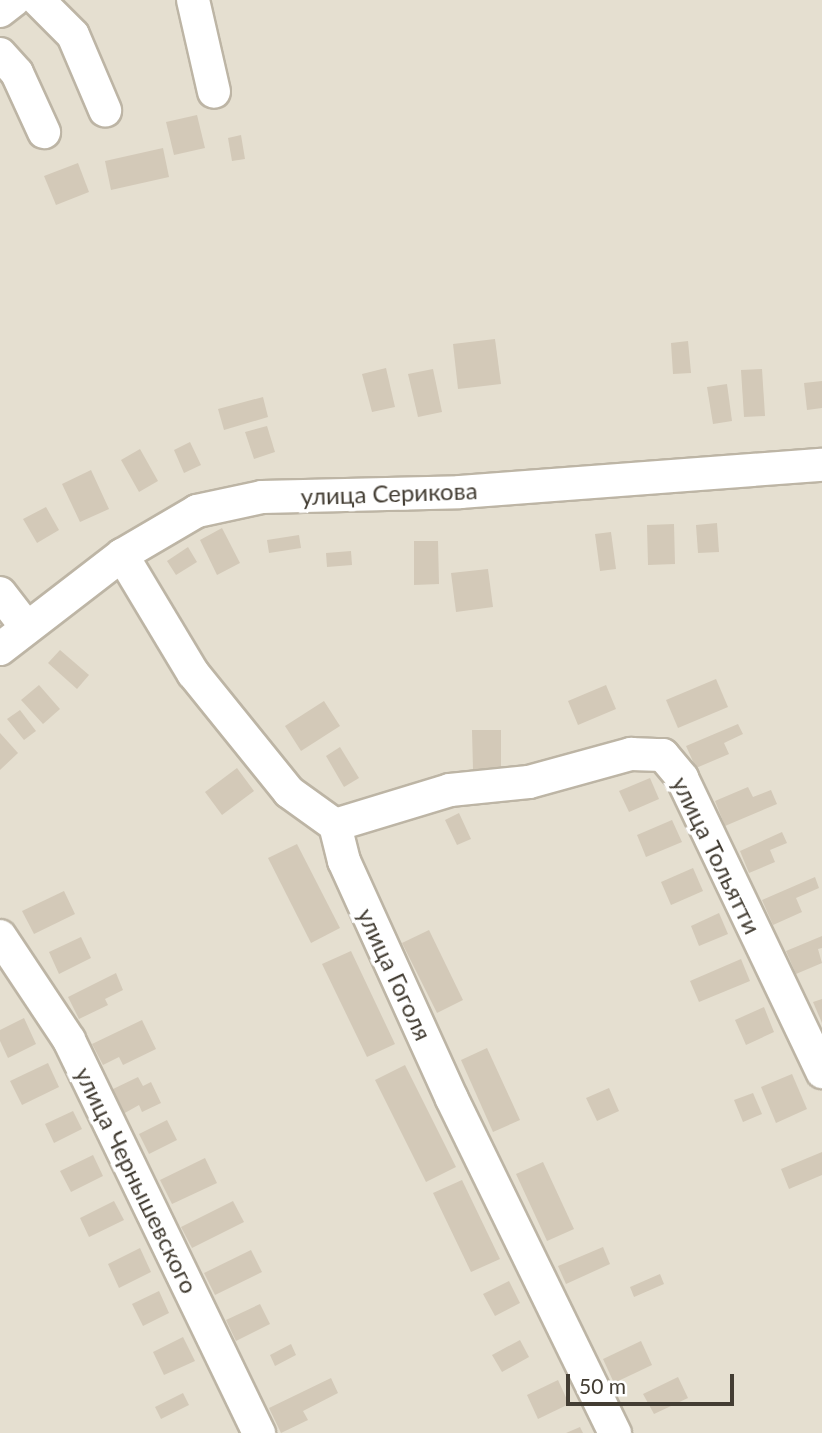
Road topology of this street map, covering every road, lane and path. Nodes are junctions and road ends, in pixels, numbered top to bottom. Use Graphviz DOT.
graph roads {
  1 [pos="14,0"];
  2 [pos="38,0"];
  3 [pos="193,0"];
  4 [pos="0,11"];
  5 [pos="0,54"];
  6 [pos="214,92"];
  7 [pos="105,110"];
  8 [pos="44,132"];
  9 [pos="822,465"];
  10 [pos="122,555"];
  11 [pos="0,593"];
  12 [pos="27,628"];
  13 [pos="0,649"];
  14 [pos="335,825"];
  15 [pos="0,936"];
  16 [pos="822,1072"];
  17 [pos="259,1433"];
  18 [pos="615,1433"];
  1 -- 4 [label="street"];
  2 -- 7 [label="street"];
  3 -- 6 [label="street"];
  5 -- 8 [label="street"];
  9 -- 10 [label="street, улица Серикова"];
  10 -- 12 [label="street, улица Серикова"];
  10 -- 14 [label="street"];
  11 -- 12 [label="street"];
  12 -- 13 [label="street, улица Серикова"];
  14 -- 16 [label="street, улица Тольятти"];
  14 -- 18 [label="street, улица Гоголя"];
  15 -- 17 [label="street, улица Чернышевского"];
}
